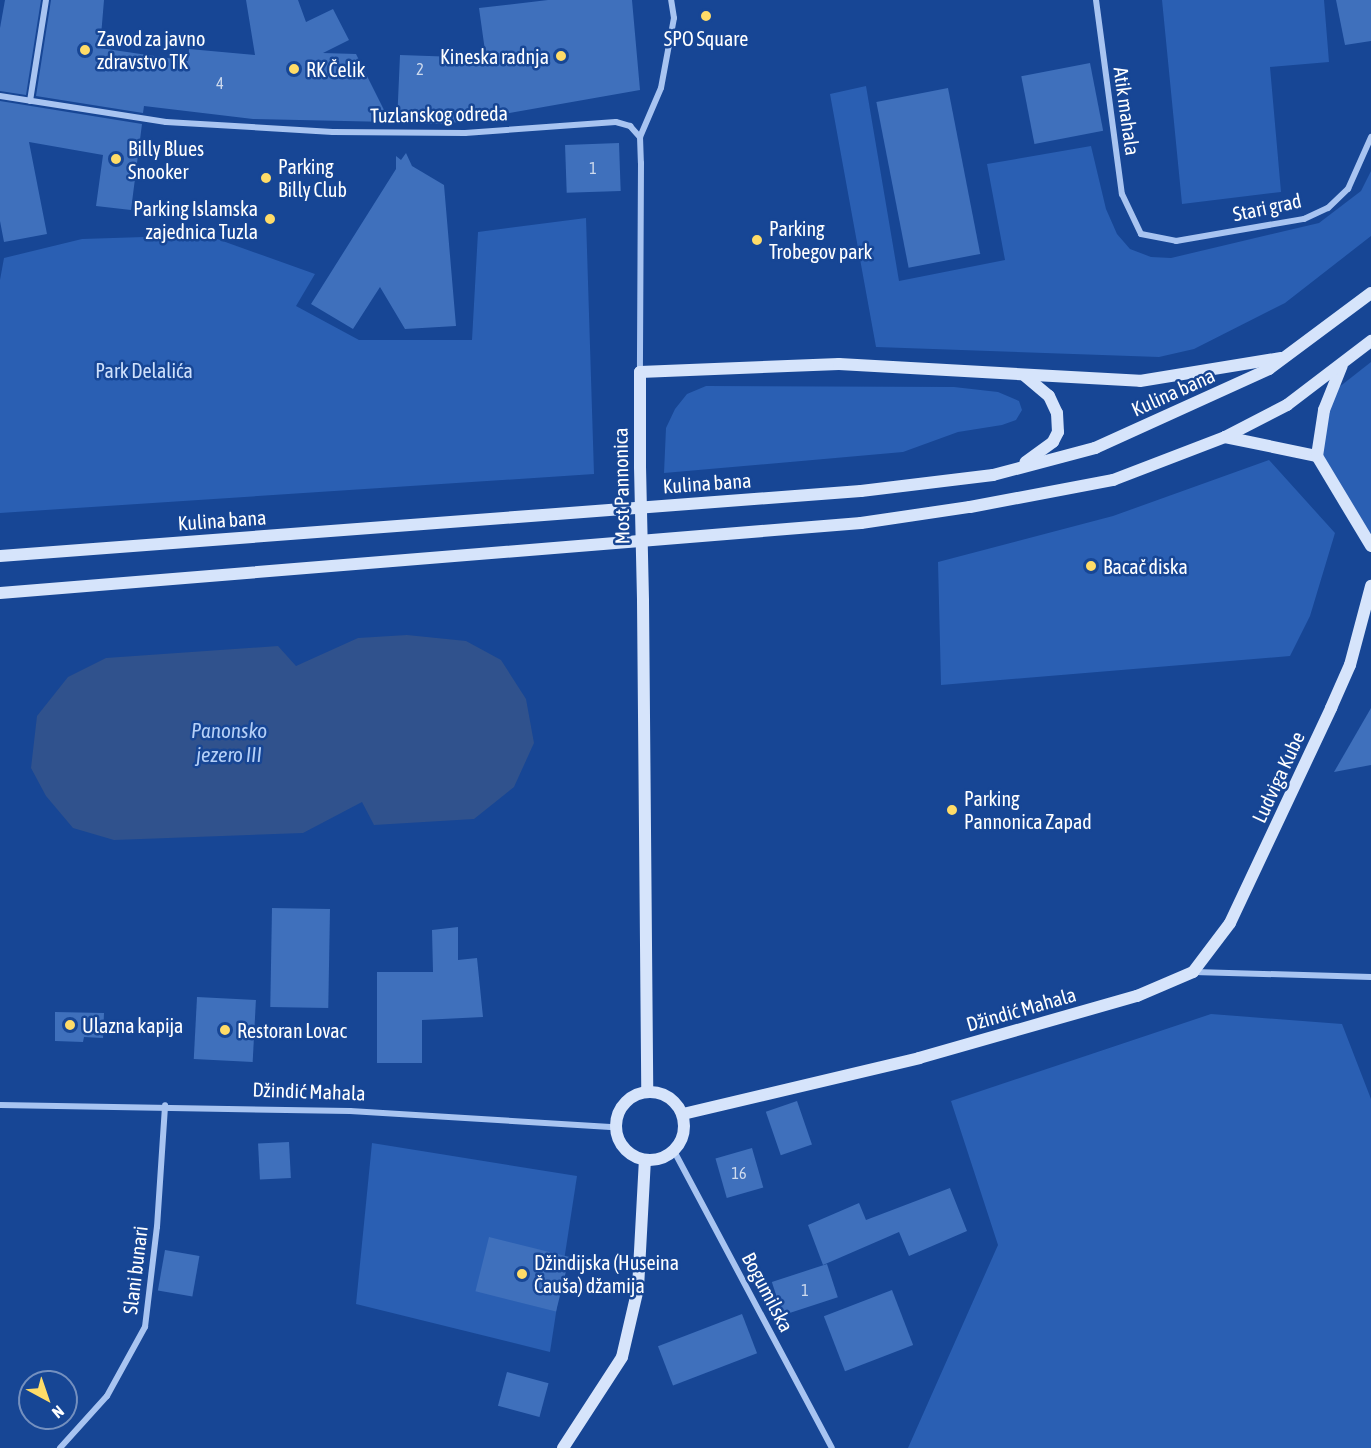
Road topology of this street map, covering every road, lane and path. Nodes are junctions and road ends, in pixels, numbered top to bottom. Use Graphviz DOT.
graph roads {
  1 [pos="46,0"];
  2 [pos="671,0"];
  3 [pos="1096,0"];
  4 [pos="0,96"];
  5 [pos="30,100"];
  6 [pos="640,136"];
  7 [pos="1371,137"];
  8 [pos="1134,224"];
  9 [pos="1371,293"];
  10 [pos="1371,341"];
  11 [pos="1286,357"];
  12 [pos="1343,363"];
  13 [pos="640,372"];
  14 [pos="1024,375"];
  15 [pos="1225,437"];
  16 [pos="1317,456"];
  17 [pos="993,475"];
  18 [pos="1371,546"];
  19 [pos="0,556"];
  20 [pos="1371,586"];
  21 [pos="0,593"];
  22 [pos="1193,972"];
  23 [pos="1371,977"];
  24 [pos="647,1091"];
  25 [pos="0,1105"];
  26 [pos="165,1106"];
  27 [pos="683,1114"];
  28 [pos="615,1127"];
  29 [pos="674,1151"];
  30 [pos="645,1160"];
  31 [pos="60,1448"];
  32 [pos="563,1448"];
  33 [pos="832,1448"];
  1 -- 5 [label="street"];
  2 -- 6 [label="street"];
  3 -- 8 [label="street, Atik mahala"];
  4 -- 5 [label="street, Tuzlanskog odreda"];
  5 -- 6 [label="street, Tuzlanskog odreda"];
  6 -- 13 [label="street"];
  7 -- 8 [label="street, Stari grad"];
  9 -- 11 [label="street, Kulina bana"];
  10 -- 12 [label="street"];
  11 -- 14 [label="street"];
  11 -- 17 [label="street, Kulina bana"];
  12 -- 15 [label="street"];
  12 -- 16 [label="street"];
  13 -- 14 [label="street"];
  13 -- 24 [label="street, Most Pannonica, bridge"];
  14 -- 17 [label="street"];
  15 -- 16 [label="street"];
  15 -- 21 [label="street"];
  16 -- 18 [label="street"];
  17 -- 19 [label="street, Kulina bana"];
  20 -- 22 [label="street, Ludviga Kube"];
  22 -- 23 [label="street, Džindić Mahala"];
  22 -- 27 [label="street, Džindić Mahala"];
  24 -- 27 [label="street"];
  24 -- 28 [label="street"];
  25 -- 26 [label="street, Džindić Mahala"];
  26 -- 28 [label="street, Džindić Mahala"];
  26 -- 31 [label="street, Slani bunari"];
  27 -- 29 [label="street"];
  28 -- 30 [label="street"];
  29 -- 30 [label="street"];
  29 -- 33 [label="street, Bogumilska"];
  30 -- 32 [label="street"];
}
